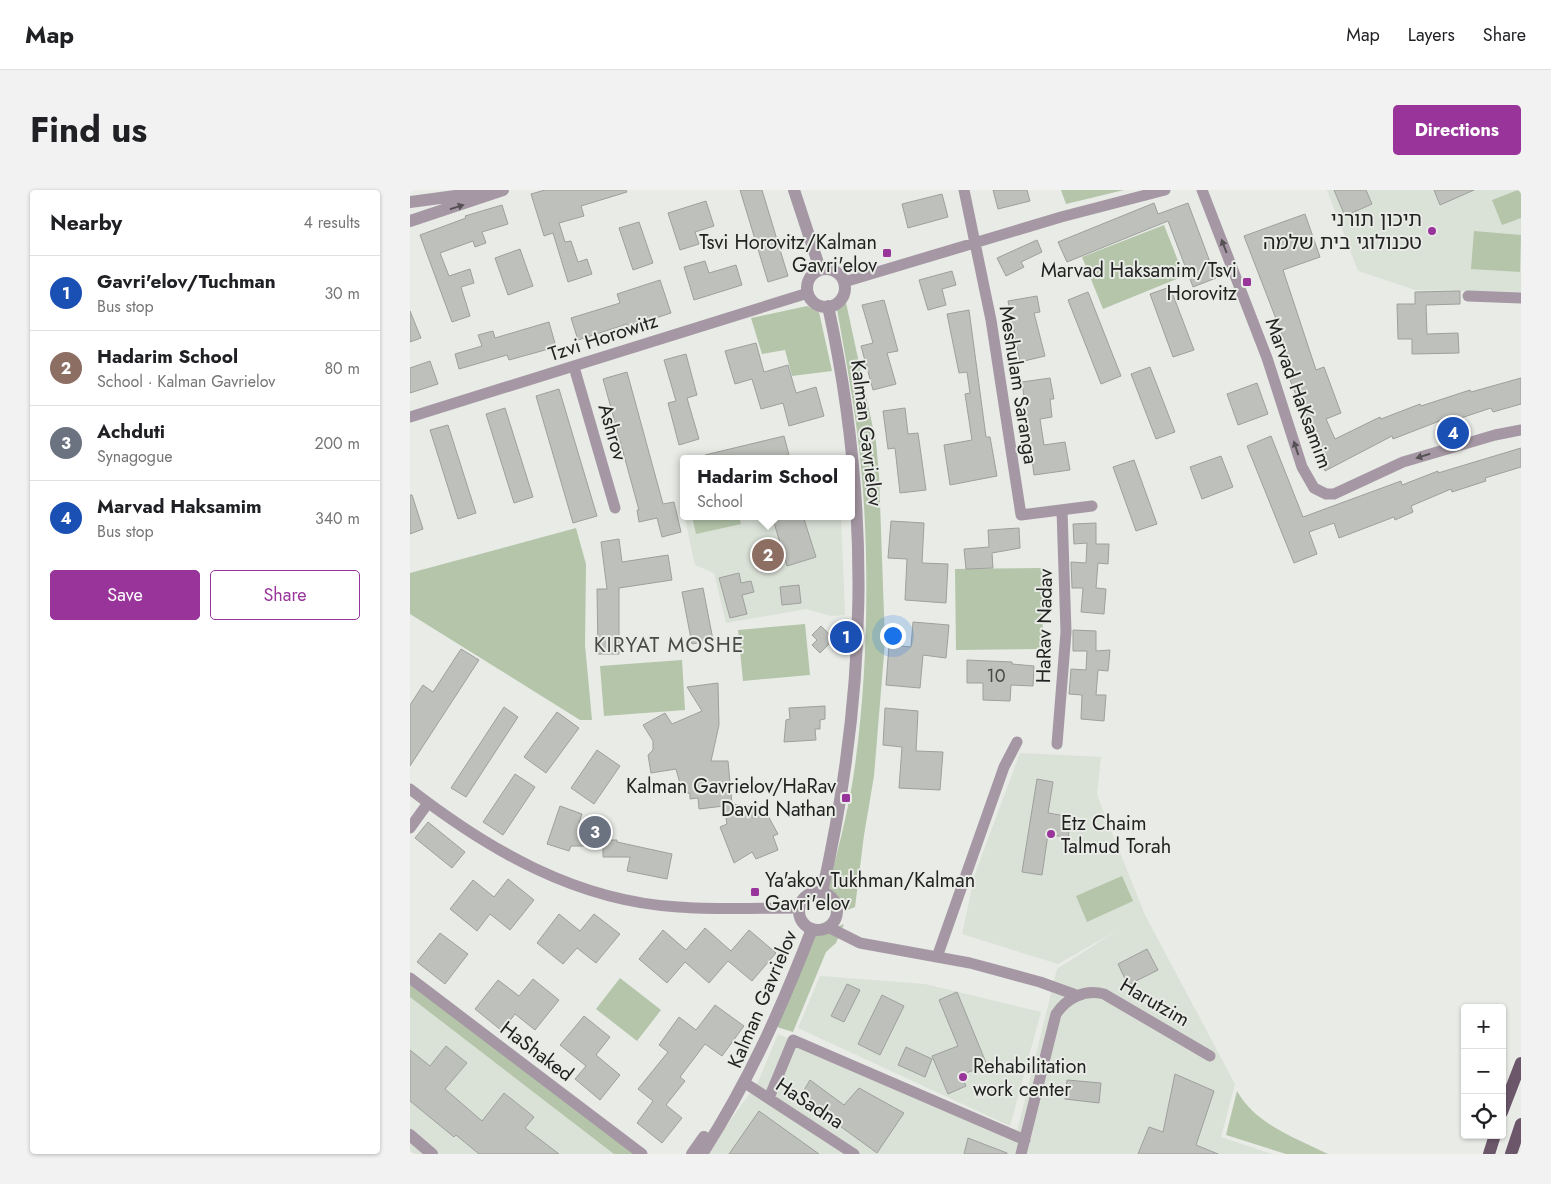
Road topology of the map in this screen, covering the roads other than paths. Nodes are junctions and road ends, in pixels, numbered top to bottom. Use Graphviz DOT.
graph roads {
  1 [pos="503,190"];
  2 [pos="794,190"];
  3 [pos="964,190"];
  4 [pos="1166,190"];
  5 [pos="1202,190"];
  6 [pos="410,202"];
  7 [pos="410,221"];
  8 [pos="975,243"];
  9 [pos="820,270"];
  10 [pos="844,282"];
  11 [pos="808,292"];
  12 [pos="1468,296"];
  13 [pos="1521,298"];
  14 [pos="828,306"];
  15 [pos="574,367"];
  16 [pos="410,417"];
  17 [pos="1521,430"];
  18 [pos="854,455"];
  19 [pos="855,465"];
  20 [pos="1092,506"];
  21 [pos="616,508"];
  22 [pos="1062,510"];
  23 [pos="1017,742"];
  24 [pos="1057,744"];
  25 [pos="410,789"];
  26 [pos="428,803"];
  27 [pos="410,828"];
  28 [pos="822,893"];
  29 [pos="800,908"];
  30 [pos="828,927"];
  31 [pos="812,929"];
  32 [pos="937,957"];
  33 [pos="410,978"];
  34 [pos="1076,996"];
  35 [pos="1210,1056"];
  36 [pos="1521,1063"];
  37 [pos="745,1083"];
  38 [pos="768,1098"];
  39 [pos="1506,1102"];
  40 [pos="1521,1124"];
  41 [pos="410,1136"];
  42 [pos="1494,1139"];
  43 [pos="1025,1140"];
  44 [pos="432,1154"];
  45 [pos="642,1154"];
  46 [pos="692,1154"];
  47 [pos="702,1154"];
  48 [pos="854,1154"];
  49 [pos="1021,1154"];
  50 [pos="1489,1154"];
  51 [pos="1512,1154"];
  1 -- 6 [label="street"];
  7 -- 1 [label="street, one-way"];
  2 -- 9 [label="street"];
  3 -- 8 [label="street, Meshulam Saranga"];
  4 -- 8 [label="street"];
  17 -- 5 [label="street, Marvad HaKsamim, one-way"];
  8 -- 10 [label="street"];
  8 -- 22 [label="street, Meshulam Saranga"];
  9 -- 10 [label="street"];
  9 -- 11 [label="street"];
  10 -- 14 [label="street"];
  11 -- 14 [label="street"];
  11 -- 15 [label="street, Tzvi Horowitz"];
  12 -- 13 [label="street"];
  14 -- 18 [label="street, Kalman Gavrielov"];
  15 -- 16 [label="street, Tzvi Horowitz"];
  15 -- 21 [label="street, Ashrov"];
  19 -- 28 [label="street, Kalman Gavrielov"];
  20 -- 22 [label="street, Meshulam Saranga"];
  22 -- 24 [label="street, HaRav Nadav"];
  23 -- 32 [label="street"];
  25 -- 26 [label="street"];
  26 -- 27 [label="street"];
  26 -- 29 [label="street"];
  28 -- 29 [label="street"];
  28 -- 30 [label="street"];
  29 -- 31 [label="street"];
  30 -- 31 [label="street"];
  30 -- 32 [label="street"];
  31 -- 37 [label="street, Kalman Gavrielov"];
  32 -- 34 [label="street"];
  33 -- 45 [label="street, HaShaked"];
  34 -- 35 [label="street, Harutzim"];
  34 -- 43 [label="street"];
  36 -- 39 [label="main road"];
  37 -- 38 [label="street, HaSadna"];
  37 -- 46 [label="street, Kalman Gavrielov"];
  37 -- 47 [label="street, Kalman Gavrielov"];
  38 -- 43 [label="street"];
  38 -- 48 [label="street, HaSadna"];
  40 -- 51 [label="main road"];
  41 -- 44 [label="street"];
  42 -- 50 [label="main road"];
  43 -- 49 [label="street"];
}
